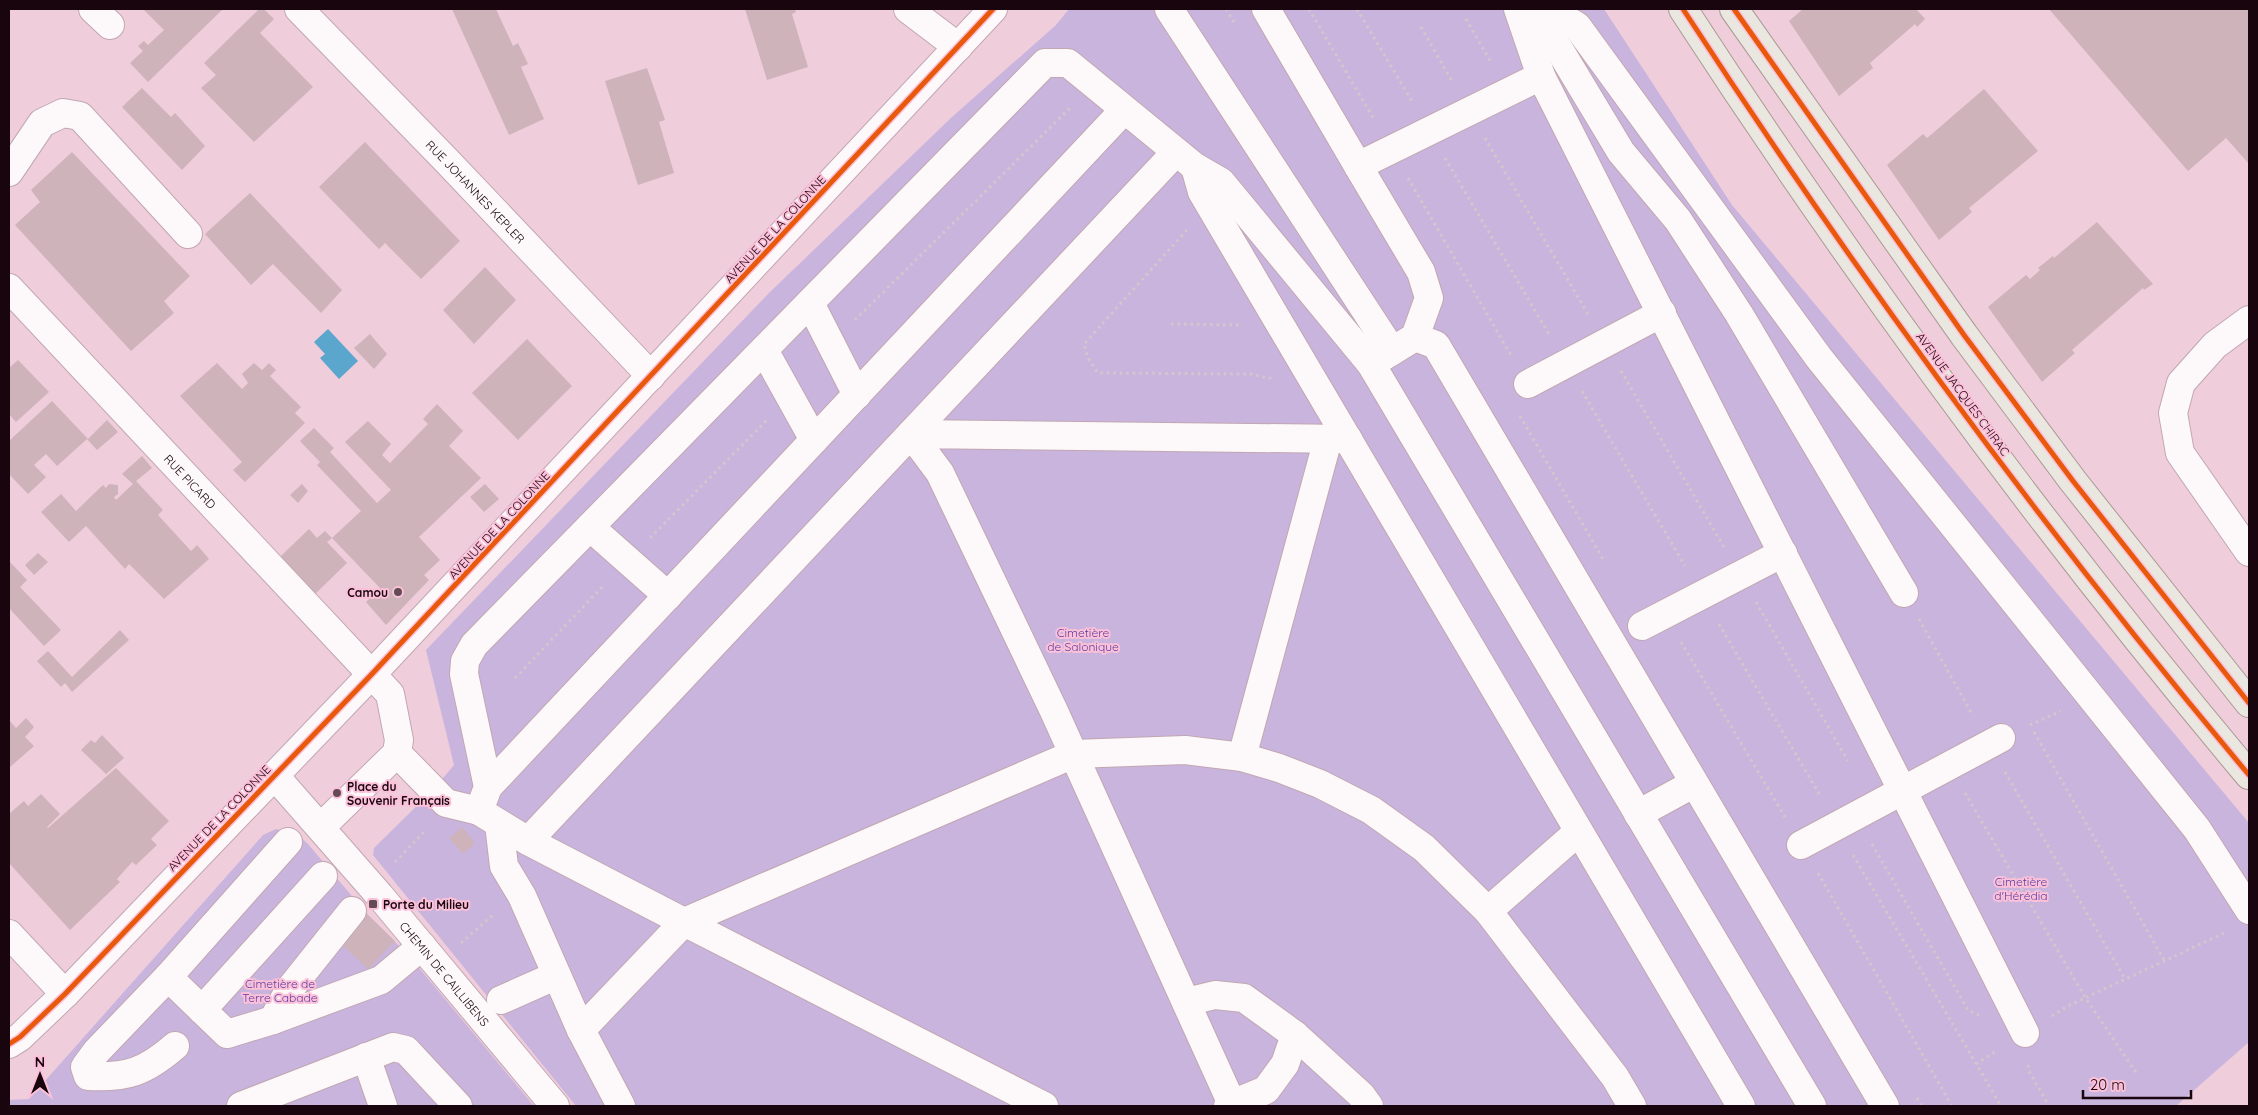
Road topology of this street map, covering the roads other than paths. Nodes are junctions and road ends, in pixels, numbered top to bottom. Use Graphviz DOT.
graph roads {
  1 [pos="299,9"];
  2 [pos="908,9"];
  3 [pos="993,9"];
  4 [pos="1169,9"];
  5 [pos="1266,9"];
  6 [pos="1519,9"];
  7 [pos="1548,9"];
  8 [pos="1683,9"];
  9 [pos="1734,9"];
  10 [pos="958,47"];
  11 [pos="1541,76"];
  12 [pos="1124,110"];
  13 [pos="1185,160"];
  14 [pos="1358,166"];
  15 [pos="9,172"];
  16 [pos="188,234"];
  17 [pos="9,288"];
  18 [pos="810,303"];
  19 [pos="1662,313"];
  20 [pos="2249,320"];
  21 [pos="1415,337"];
  22 [pos="764,350"];
  23 [pos="1382,358"];
  24 [pos="651,376"];
  25 [pos="1528,384"];
  26 [pos="857,395"];
  27 [pos="911,434"];
  28 [pos="1338,439"];
  29 [pos="814,440"];
  30 [pos="590,527"];
  31 [pos="2249,552"];
  32 [pos="1783,553"];
  33 [pos="1904,593"];
  34 [pos="668,596"];
  35 [pos="1653,620"];
  36 [pos="371,675"];
  37 [pos="2249,703"];
  38 [pos="1995,741"];
  39 [pos="397,753"];
  40 [pos="1074,754"];
  41 [pos="1242,757"];
  42 [pos="274,775"];
  43 [pos="2249,775"];
  44 [pos="1693,784"];
  45 [pos="1903,790"];
  46 [pos="489,808"];
  47 [pos="1638,814"];
  48 [pos="321,827"];
  49 [pos="1578,832"];
  50 [pos="528,840"];
  51 [pos="288,842"];
  52 [pos="1802,845"];
  53 [pos="323,876"];
  54 [pos="352,911"];
  55 [pos="1488,911"];
  56 [pos="2241,919"];
  57 [pos="684,922"];
  58 [pos="9,934"];
  59 [pos="422,946"];
  60 [pos="555,976"];
  61 [pos="168,977"];
  62 [pos="65,994"];
  63 [pos="501,1000"];
  64 [pos="1186,1002"];
  65 [pos="202,1010"];
  66 [pos="273,1020"];
  67 [pos="581,1030"];
  68 [pos="2025,1034"];
  69 [pos="1295,1035"];
  70 [pos="9,1044"];
  71 [pos="175,1046"];
  72 [pos="366,1057"];
  73 [pos="1230,1105"];
  74 [pos="241,1106"];
  75 [pos="383,1106"];
  76 [pos="458,1106"];
  77 [pos="555,1106"];
  78 [pos="621,1106"];
  79 [pos="1044,1106"];
  80 [pos="1369,1106"];
  81 [pos="1632,1106"];
  82 [pos="1740,1106"];
  83 [pos="1812,1106"];
  84 [pos="1885,1106"];
  1 -- 24 [label="street, RUE JOHANNES KEPLER"];
  2 -- 10 [label="street"];
  3 -- 10 [label="street, AVENUE DE LA COLONNE"];
  4 -- 23 [label="street"];
  5 -- 14 [label="street"];
  6 -- 11 [label="street"];
  6 -- 33 [label="street"];
  7 -- 56 [label="street"];
  8 -- 43 [label="main road, AVENUE JACQUES CHIRAC"];
  9 -- 37 [label="main road"];
  10 -- 24 [label="street, AVENUE DE LA COLONNE"];
  11 -- 14 [label="street"];
  11 -- 19 [label="street"];
  12 -- 13 [label="street"];
  12 -- 18 [label="street"];
  12 -- 26 [label="street"];
  13 -- 23 [label="street"];
  13 -- 27 [label="street"];
  13 -- 28 [label="street"];
  14 -- 21 [label="street"];
  15 -- 16 [label="street"];
  17 -- 36 [label="street, RUE PICARD"];
  18 -- 22 [label="street"];
  18 -- 26 [label="street"];
  19 -- 25 [label="street"];
  19 -- 32 [label="street"];
  20 -- 31 [label="street"];
  21 -- 23 [label="street"];
  21 -- 44 [label="street"];
  22 -- 29 [label="street"];
  22 -- 30 [label="street"];
  23 -- 47 [label="street"];
  24 -- 36 [label="street, AVENUE DE LA COLONNE"];
  26 -- 29 [label="street"];
  27 -- 28 [label="street"];
  27 -- 40 [label="street"];
  27 -- 50 [label="street"];
  28 -- 41 [label="street"];
  28 -- 49 [label="street"];
  29 -- 34 [label="street"];
  30 -- 34 [label="street"];
  30 -- 46 [label="street"];
  32 -- 35 [label="street"];
  32 -- 45 [label="street"];
  34 -- 46 [label="street"];
  36 -- 39 [label="street, RUE PICARD"];
  36 -- 42 [label="street, AVENUE DE LA COLONNE"];
  38 -- 45 [label="street"];
  39 -- 46 [label="street"];
  39 -- 48 [label="street"];
  40 -- 41 [label="street"];
  40 -- 57 [label="street"];
  40 -- 64 [label="street"];
  41 -- 55 [label="street"];
  42 -- 48 [label="street, CHEMIN DE CAILLIBENS"];
  42 -- 62 [label="street, AVENUE DE LA COLONNE"];
  44 -- 47 [label="street"];
  44 -- 84 [label="street"];
  45 -- 52 [label="street"];
  45 -- 68 [label="street"];
  46 -- 50 [label="street"];
  46 -- 60 [label="street"];
  47 -- 83 [label="street"];
  48 -- 59 [label="street, CHEMIN DE CAILLIBENS"];
  49 -- 55 [label="street"];
  49 -- 82 [label="street"];
  50 -- 57 [label="street"];
  51 -- 61 [label="street"];
  53 -- 65 [label="street"];
  54 -- 66 [label="street"];
  55 -- 81 [label="street"];
  57 -- 67 [label="street"];
  57 -- 79 [label="street"];
  58 -- 62 [label="street"];
  59 -- 66 [label="street"];
  59 -- 77 [label="street, CHEMIN DE CAILLIBENS"];
  60 -- 63 [label="street"];
  60 -- 67 [label="street"];
  61 -- 65 [label="street"];
  61 -- 71 [label="street"];
  62 -- 70 [label="street, AVENUE DE LA COLONNE"];
  64 -- 69 [label="street"];
  64 -- 73 [label="street"];
  65 -- 66 [label="street"];
  67 -- 78 [label="street"];
  69 -- 73 [label="street"];
  69 -- 80 [label="street"];
  72 -- 74 [label="street"];
  72 -- 75 [label="street"];
  72 -- 76 [label="street"];
}
